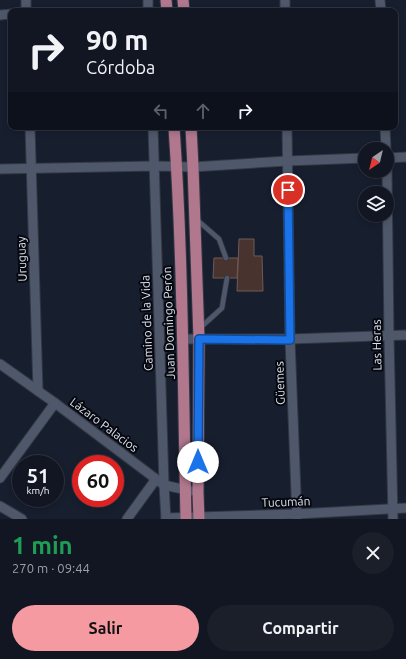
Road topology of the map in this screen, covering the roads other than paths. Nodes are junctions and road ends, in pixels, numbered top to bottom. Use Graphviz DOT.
graph roads {
  1 [pos="30,130"];
  2 [pos="153,130"];
  3 [pos="174,130"];
  4 [pos="190,130"];
  5 [pos="287,130"];
  6 [pos="386,130"];
  7 [pos="386,142"];
  8 [pos="406,157"];
  9 [pos="358,158"];
  10 [pos="394,158"];
  11 [pos="287,161"];
  12 [pos="155,166"];
  13 [pos="177,166"];
  14 [pos="193,167"];
  15 [pos="32,168"];
  16 [pos="0,169"];
  17 [pos="387,178"];
  18 [pos="195,218"];
  19 [pos="226,258"];
  20 [pos="227,278"];
  21 [pos="199,334"];
  22 [pos="406,335"];
  23 [pos="389,336"];
  24 [pos="183,338"];
  25 [pos="290,340"];
  26 [pos="0,364"];
  27 [pos="38,391"];
  28 [pos="55,403"];
  29 [pos="0,478"];
  30 [pos="156,479"];
  31 [pos="164,485"];
  32 [pos="185,490"];
  33 [pos="198,493"];
  34 [pos="0,506"];
  35 [pos="393,508"];
  36 [pos="406,508"];
  37 [pos="297,516"];
  38 [pos="166,518"];
  39 [pos="186,518"];
  40 [pos="199,518"];
  41 [pos="22,519"];
  42 [pos="127,519"];
  43 [pos="393,519"];
  1 -- 15 [label="street, Uruguay"];
  2 -- 12 [label="street, Camino de la Vida"];
  3 -- 13 [label="main road, Juan Domingo Perón"];
  4 -- 14 [label="main road"];
  5 -- 11 [label="street, Güemes"];
  6 -- 7 [label="street"];
  8 -- 10 [label="street"];
  9 -- 11 [label="street"];
  11 -- 14 [label="street"];
  11 -- 25 [label="street, Güemes"];
  12 -- 13 [label="street"];
  12 -- 15 [label="street"];
  12 -- 31 [label="street, Camino de la Vida"];
  13 -- 14 [label="street"];
  13 -- 24 [label="main road, Juan Domingo Perón"];
  14 -- 18 [label="main road"];
  15 -- 16 [label="street"];
  15 -- 27 [label="street, Uruguay"];
  17 -- 23 [label="street, Las Heras"];
  18 -- 19 [label="lane"];
  18 -- 21 [label="main road"];
  20 -- 21 [label="lane"];
  21 -- 24 [label="street"];
  21 -- 25 [label="street"];
  21 -- 33 [label="main road"];
  22 -- 23 [label="street"];
  23 -- 25 [label="street"];
  23 -- 35 [label="street, Las Heras"];
  24 -- 32 [label="main road, Juan Domingo Perón"];
  25 -- 37 [label="street, Güemes"];
  26 -- 27 [label="street, Lázaro Palacios"];
  27 -- 28 [label="street, Lázaro Palacios"];
  28 -- 29 [label="street"];
  28 -- 30 [label="street, Lázaro Palacios"];
  30 -- 31 [label="street, Lázaro Palacios"];
  30 -- 42 [label="street"];
  31 -- 32 [label="street, Lázaro Palacios"];
  31 -- 38 [label="street, Camino de la Vida"];
  32 -- 33 [label="street, Lázaro Palacios"];
  32 -- 39 [label="main road, Juan Domingo Perón"];
  33 -- 40 [label="main road"];
  34 -- 41 [label="street"];
  35 -- 36 [label="street, Tucumán"];
  35 -- 37 [label="street, Tucumán"];
  35 -- 43 [label="street, Las Heras"];
  37 -- 40 [label="street, Tucumán"];
  38 -- 39 [label="street, Tucumán"];
  39 -- 40 [label="street, Tucumán"];
}
